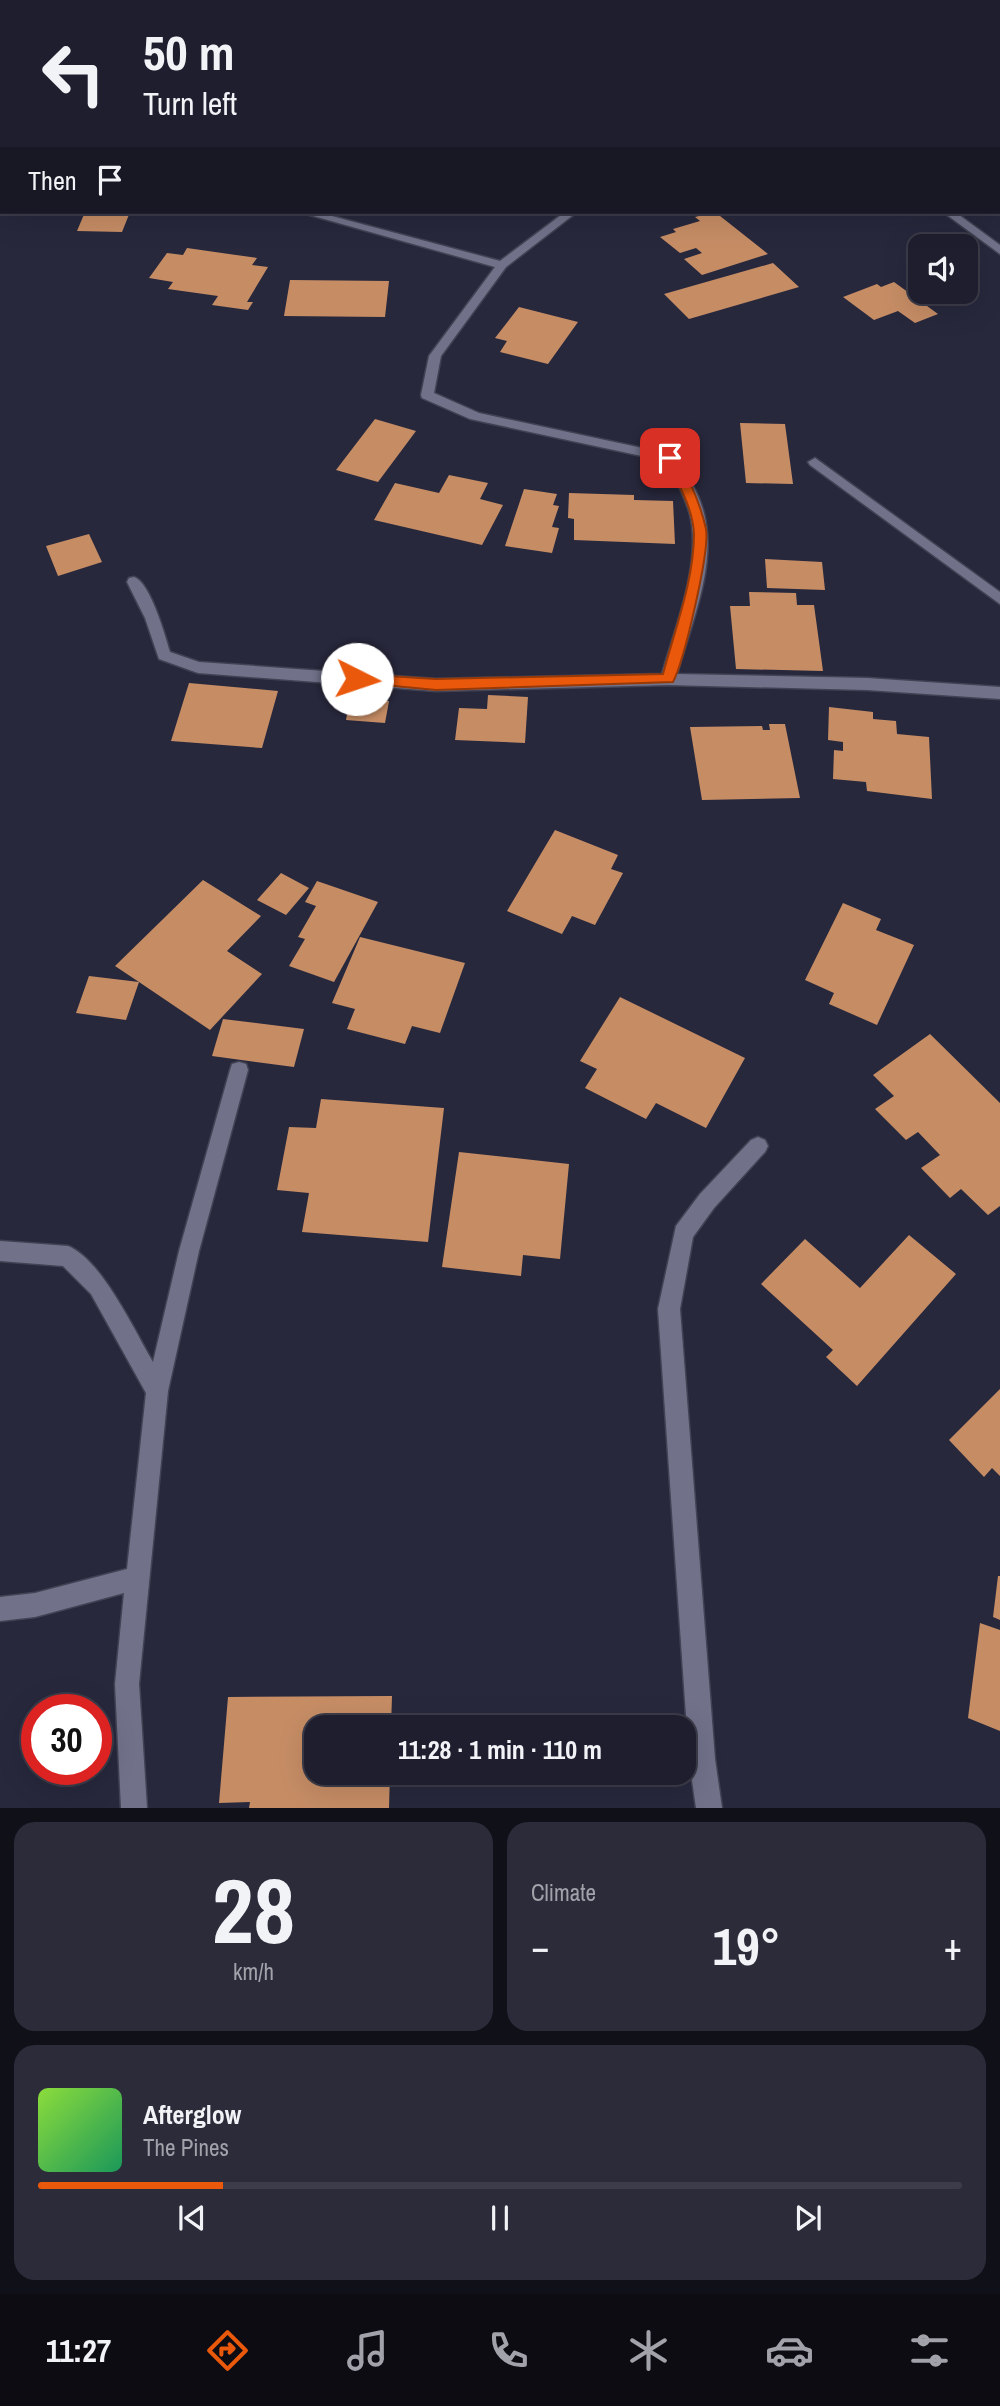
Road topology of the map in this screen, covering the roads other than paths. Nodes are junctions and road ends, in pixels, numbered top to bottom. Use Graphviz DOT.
graph roads {
  1 [pos="312,214"];
  2 [pos="569,214"];
  3 [pos="950,214"];
  4 [pos="1000,251"];
  5 [pos="502,265"];
  6 [pos="815,462"];
  7 [pos="134,582"];
  8 [pos="1000,599"];
  9 [pos="668,678"];
  10 [pos="1000,693"];
  11 [pos="239,1070"];
  12 [pos="758,1146"];
  13 [pos="0,1251"];
  14 [pos="157,1391"];
  15 [pos="137,1578"];
  16 [pos="0,1609"];
  17 [pos="134,1808"];
  18 [pos="709,1808"];
  1 -- 5 [label="street"];
  2 -- 5 [label="street"];
  3 -- 4 [label="street"];
  5 -- 9 [label="street"];
  6 -- 8 [label="street"];
  7 -- 9 [label="street"];
  9 -- 10 [label="street"];
  11 -- 14 [label="street"];
  12 -- 18 [label="street"];
  13 -- 14 [label="street"];
  14 -- 15 [label="street"];
  15 -- 16 [label="street"];
  15 -- 17 [label="street"];
}
